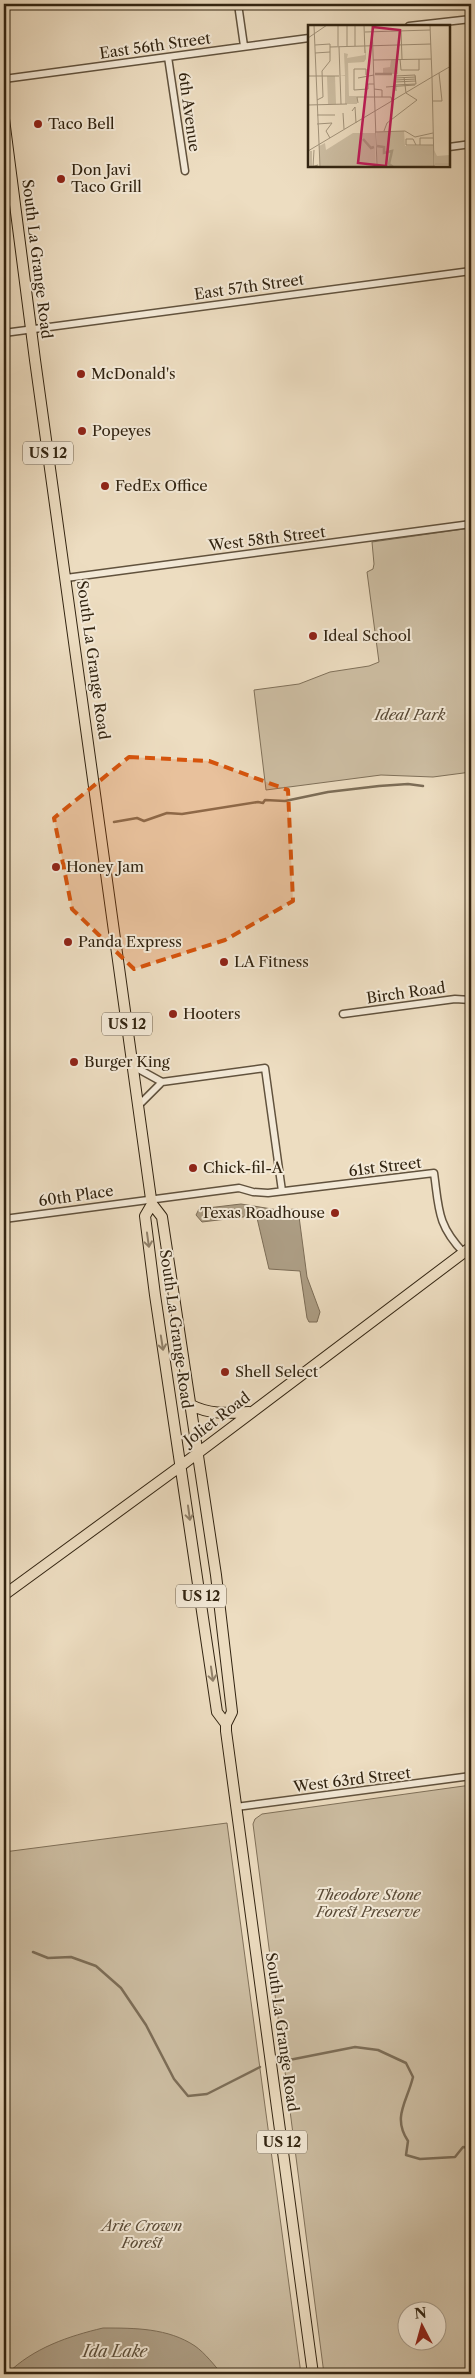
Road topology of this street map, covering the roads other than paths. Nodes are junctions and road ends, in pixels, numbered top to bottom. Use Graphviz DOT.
graph roads {
  1 [pos="238,4"];
  2 [pos="471,19"];
  3 [pos="418,25"];
  4 [pos="308,38"];
  5 [pos="244,46"];
  6 [pos="168,58"];
  7 [pos="4,79"];
  8 [pos="4,119"];
  9 [pos="471,144"];
  10 [pos="450,147"];
  11 [pos="185,171"];
  12 [pos="471,270"];
  13 [pos="31,329"];
  14 [pos="4,333"];
  15 [pos="471,524"];
  16 [pos="66,578"];
  17 [pos="471,1000"];
  18 [pos="343,1014"];
  19 [pos="133,1066"];
  20 [pos="162,1082"];
  21 [pos="138,1106"];
  22 [pos="282,1191"];
  23 [pos="151,1202"];
  24 [pos="4,1219"];
  25 [pos="468,1250"];
  26 [pos="191,1405"];
  27 [pos="249,1412"];
  28 [pos="197,1453"];
  29 [pos="182,1465"];
  30 [pos="4,1595"];
  31 [pos="226,1724"];
  32 [pos="471,1776"];
  33 [pos="236,1808"];
  34 [pos="313,2374"];
  1 -- 5 [label="street"];
  2 -- 3 [label="street"];
  4 -- 5 [label="street, East 56th Street"];
  5 -- 6 [label="street, East 56th Street"];
  6 -- 7 [label="street, East 56th Street"];
  6 -- 11 [label="street, 6th Avenue"];
  8 -- 13 [label="main road, South La Grange Road / US 12"];
  9 -- 10 [label="street"];
  12 -- 13 [label="street, East 57th Street"];
  13 -- 14 [label="street, East 57th Street"];
  13 -- 16 [label="main road, South La Grange Road / US 12"];
  15 -- 16 [label="street, West 58th Street"];
  16 -- 19 [label="main road, South La Grange Road / US 12"];
  17 -- 18 [label="street, Birch Road"];
  19 -- 20 [label="street"];
  19 -- 21 [label="main road, South La Grange Road / US 12"];
  20 -- 21 [label="street"];
  20 -- 22 [label="street"];
  21 -- 23 [label="main road, South La Grange Road / US 12"];
  22 -- 23 [label="street, 61st Street"];
  22 -- 25 [label="street, 61st Street"];
  23 -- 24 [label="street, 60th Place"];
  23 -- 26 [label="main road, South La Grange Road / US 12"];
  23 -- 29 [label="main road, South La Grange Road / US 12, one-way"];
  25 -- 27 [label="main road, Joliet Road"];
  26 -- 27 [label="main road"];
  26 -- 28 [label="main road, South La Grange Road / US 12"];
  27 -- 28 [label="main road, Joliet Road"];
  28 -- 29 [label="main road, Joliet Road"];
  28 -- 31 [label="main road, South La Grange Road / US 12"];
  29 -- 30 [label="main road, Joliet Road"];
  29 -- 31 [label="main road, South La Grange Road / US 12, one-way"];
  31 -- 33 [label="main road, South La Grange Road / US 12"];
  32 -- 33 [label="street, West 63rd Street"];
  33 -- 34 [label="main road, South La Grange Road / US 12"];
}
